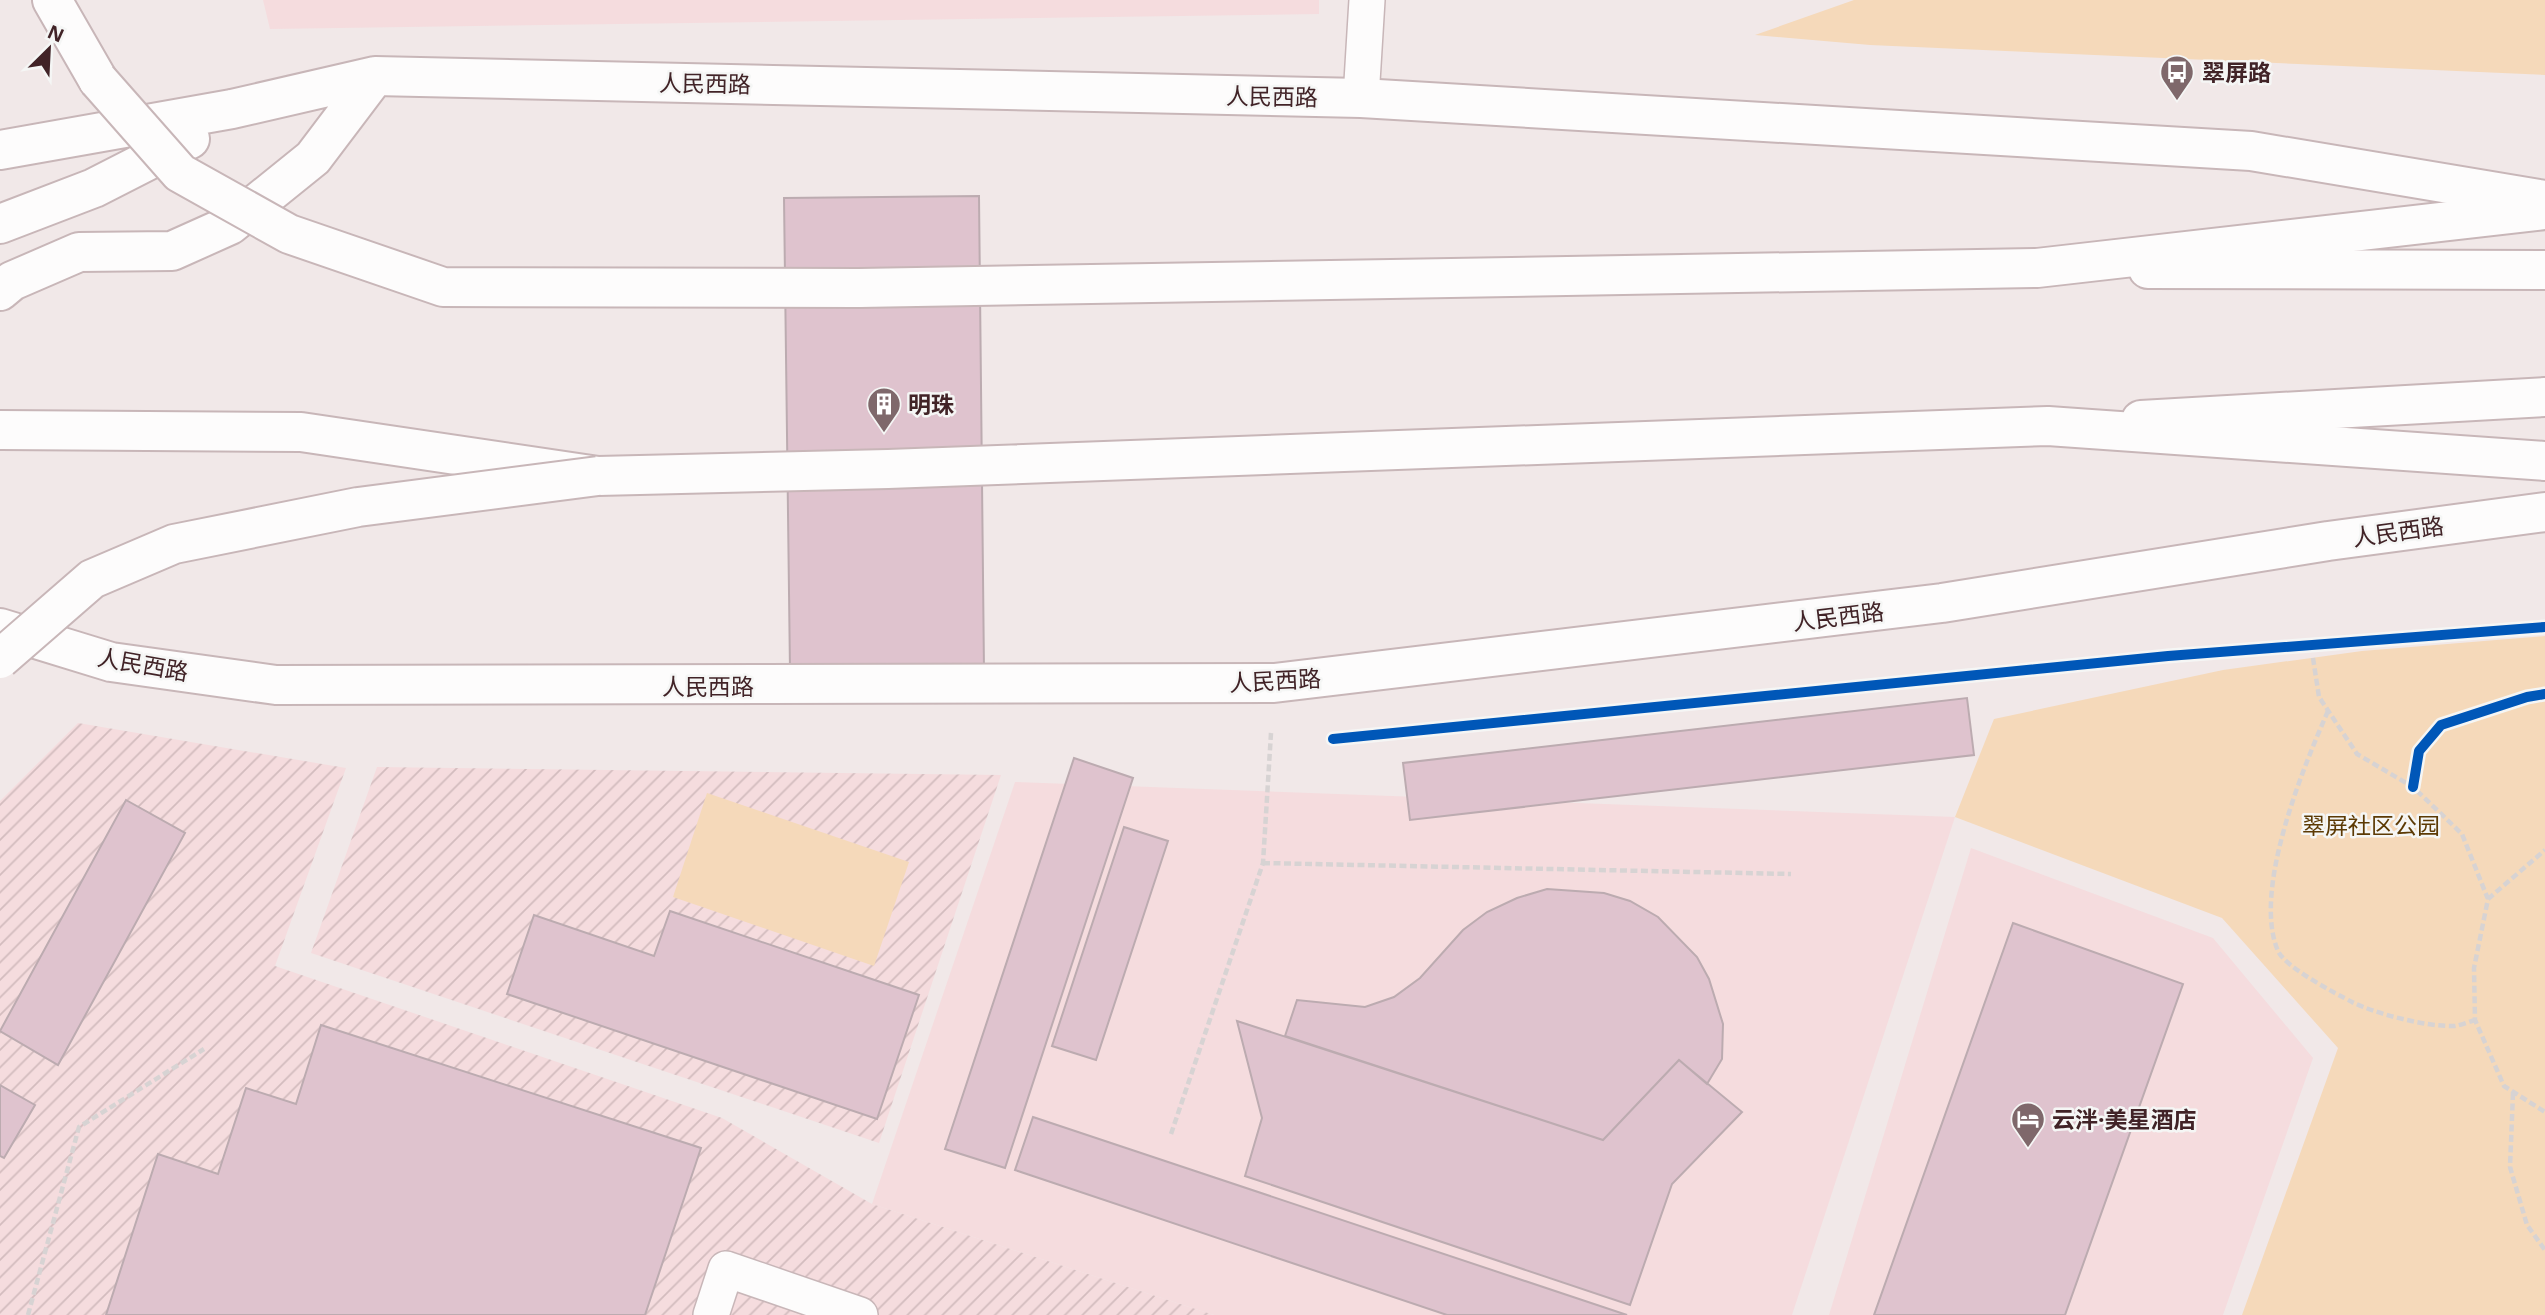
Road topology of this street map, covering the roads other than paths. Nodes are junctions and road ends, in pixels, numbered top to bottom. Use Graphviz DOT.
graph roads {
  1 [pos="52,0"];
  2 [pos="83,0"];
  3 [pos="1367,0"];
  4 [pos="375,76"];
  5 [pos="98,80"];
  6 [pos="1361,98"];
  7 [pos="232,109"];
  8 [pos="0,150"];
  9 [pos="2545,200"];
  10 [pos="2545,210"];
  11 [pos="0,225"];
  12 [pos="2037,268"];
  13 [pos="2545,270"];
  14 [pos="0,291"];
  15 [pos="2545,397"];
  16 [pos="2048,426"];
  17 [pos="0,430"];
  18 [pos="2545,461"];
  19 [pos="598,476"];
  20 [pos="2545,512"];
  21 [pos="0,599"];
  22 [pos="0,628"];
  23 [pos="0,659"];
  24 [pos="111,662"];
  25 [pos="711,1315"];
  26 [pos="860,1315"];
  1 -- 5 [label="main road"];
  2 -- 5 [label="main road"];
  3 -- 6 [label="lane"];
  4 -- 6 [label="main road, 人民西路"];
  4 -- 7 [label="main road, 人民西路"];
  4 -- 14 [label="main road"];
  5 -- 12 [label="main road, bridge"];
  6 -- 9 [label="main road, 人民西路"];
  7 -- 8 [label="main road, 人民西路"];
  7 -- 11 [label="main road"];
  10 -- 12 [label="main road"];
  12 -- 13 [label="main road"];
  15 -- 16 [label="main road"];
  16 -- 18 [label="main road"];
  16 -- 19 [label="main road"];
  17 -- 19 [label="main road, bridge"];
  19 -- 23 [label="main road, bridge"];
  20 -- 24 [label="main road, 人民西路"];
  21 -- 24 [label="main road"];
  22 -- 24 [label="main road, 人民西路"];
  25 -- 26 [label="lane"];
}
